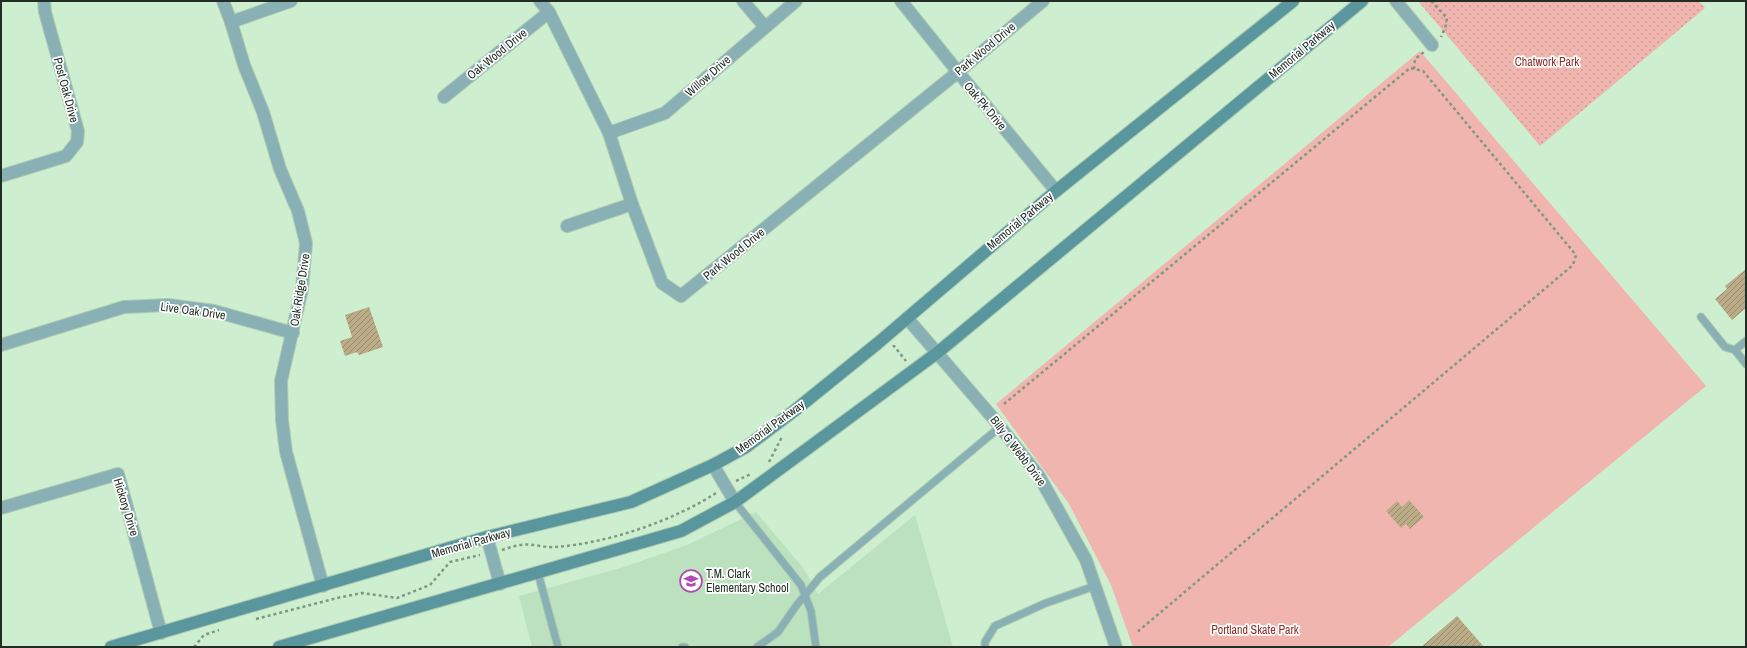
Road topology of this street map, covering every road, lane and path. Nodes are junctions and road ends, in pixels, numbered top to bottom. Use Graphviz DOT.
graph roads {
  1 [pos="44,1"];
  2 [pos="223,1"];
  3 [pos="291,1"];
  4 [pos="540,1"];
  5 [pos="743,1"];
  6 [pos="796,1"];
  7 [pos="901,1"];
  8 [pos="1043,1"];
  9 [pos="1292,1"];
  10 [pos="1362,1"];
  11 [pos="1396,1"];
  12 [pos="549,12"];
  13 [pos="231,22"];
  14 [pos="765,27"];
  15 [pos="1432,45"];
  16 [pos="958,72"];
  17 [pos="444,97"];
  18 [pos="610,133"];
  19 [pos="1,176"];
  20 [pos="1056,191"];
  21 [pos="632,204"];
  22 [pos="567,226"];
  23 [pos="1701,317"];
  24 [pos="907,318"];
  25 [pos="293,333"];
  26 [pos="1746,341"];
  27 [pos="1,345"];
  28 [pos="1735,350"];
  29 [pos="937,353"];
  30 [pos="1746,364"];
  31 [pos="1004,404"];
  32 [pos="1000,427"];
  33 [pos="713,465"];
  34 [pos="735,502"];
  35 [pos="1,508"];
  36 [pos="487,537"];
  37 [pos="538,573"];
  38 [pos="500,584"];
  39 [pos="323,586"];
  40 [pos="1095,586"];
  41 [pos="805,596"];
  42 [pos="1136,632"];
  43 [pos="161,633"];
  44 [pos="112,647"];
  45 [pos="279,647"];
  46 [pos="558,647"];
  47 [pos="682,647"];
  48 [pos="685,647"];
  49 [pos="757,647"];
  50 [pos="816,647"];
  51 [pos="985,647"];
  52 [pos="1116,647"];
  1 -- 19 [label="street, Post Oak Drive"];
  2 -- 13 [label="street, Oak Ridge Drive"];
  3 -- 13 [label="street"];
  4 -- 12 [label="street, Park Wood Drive"];
  5 -- 14 [label="street"];
  6 -- 14 [label="street, Willow Drive"];
  7 -- 16 [label="street, Oak Pk Drive"];
  8 -- 16 [label="street, Park Wood Drive"];
  9 -- 20 [label="street, Memorial Parkway"];
  10 -- 29 [label="street, Memorial Parkway"];
  11 -- 15 [label="street"];
  12 -- 17 [label="street, Oak Wood Drive"];
  12 -- 18 [label="street, Park Wood Drive"];
  13 -- 25 [label="street, Oak Ridge Drive"];
  14 -- 18 [label="street, Willow Drive"];
  16 -- 20 [label="street, Oak Pk Drive"];
  16 -- 21 [label="street, Park Wood Drive"];
  18 -- 21 [label="street, Park Wood Drive"];
  20 -- 24 [label="street, Memorial Parkway"];
  21 -- 22 [label="street"];
  23 -- 28 [label="lane"];
  24 -- 29 [label="street, Billy G Webb Drive"];
  24 -- 33 [label="street, Memorial Parkway"];
  25 -- 27 [label="street, Live Oak Drive"];
  25 -- 39 [label="street, Oak Ridge Drive"];
  26 -- 28 [label="lane"];
  28 -- 30 [label="lane"];
  29 -- 32 [label="street, Billy G Webb Drive"];
  29 -- 34 [label="street, Memorial Parkway"];
  31 -- 42 [label="path"];
  32 -- 40 [label="street, Billy G Webb Drive"];
  32 -- 41 [label="lane"];
  33 -- 34 [label="street"];
  33 -- 36 [label="street, Memorial Parkway"];
  34 -- 37 [label="street, Memorial Parkway"];
  34 -- 41 [label="lane"];
  35 -- 43 [label="street, Hickory Drive"];
  36 -- 38 [label="street"];
  36 -- 39 [label="street, Memorial Parkway"];
  37 -- 38 [label="street, Memorial Parkway"];
  37 -- 46 [label="lane"];
  38 -- 45 [label="street, Memorial Parkway"];
  39 -- 43 [label="street, Memorial Parkway"];
  40 -- 51 [label="lane"];
  40 -- 52 [label="street, Billy G Webb Drive"];
  41 -- 49 [label="lane"];
  41 -- 50 [label="lane"];
  43 -- 44 [label="street, Memorial Parkway"];
  47 -- 48 [label="lane"];
}
